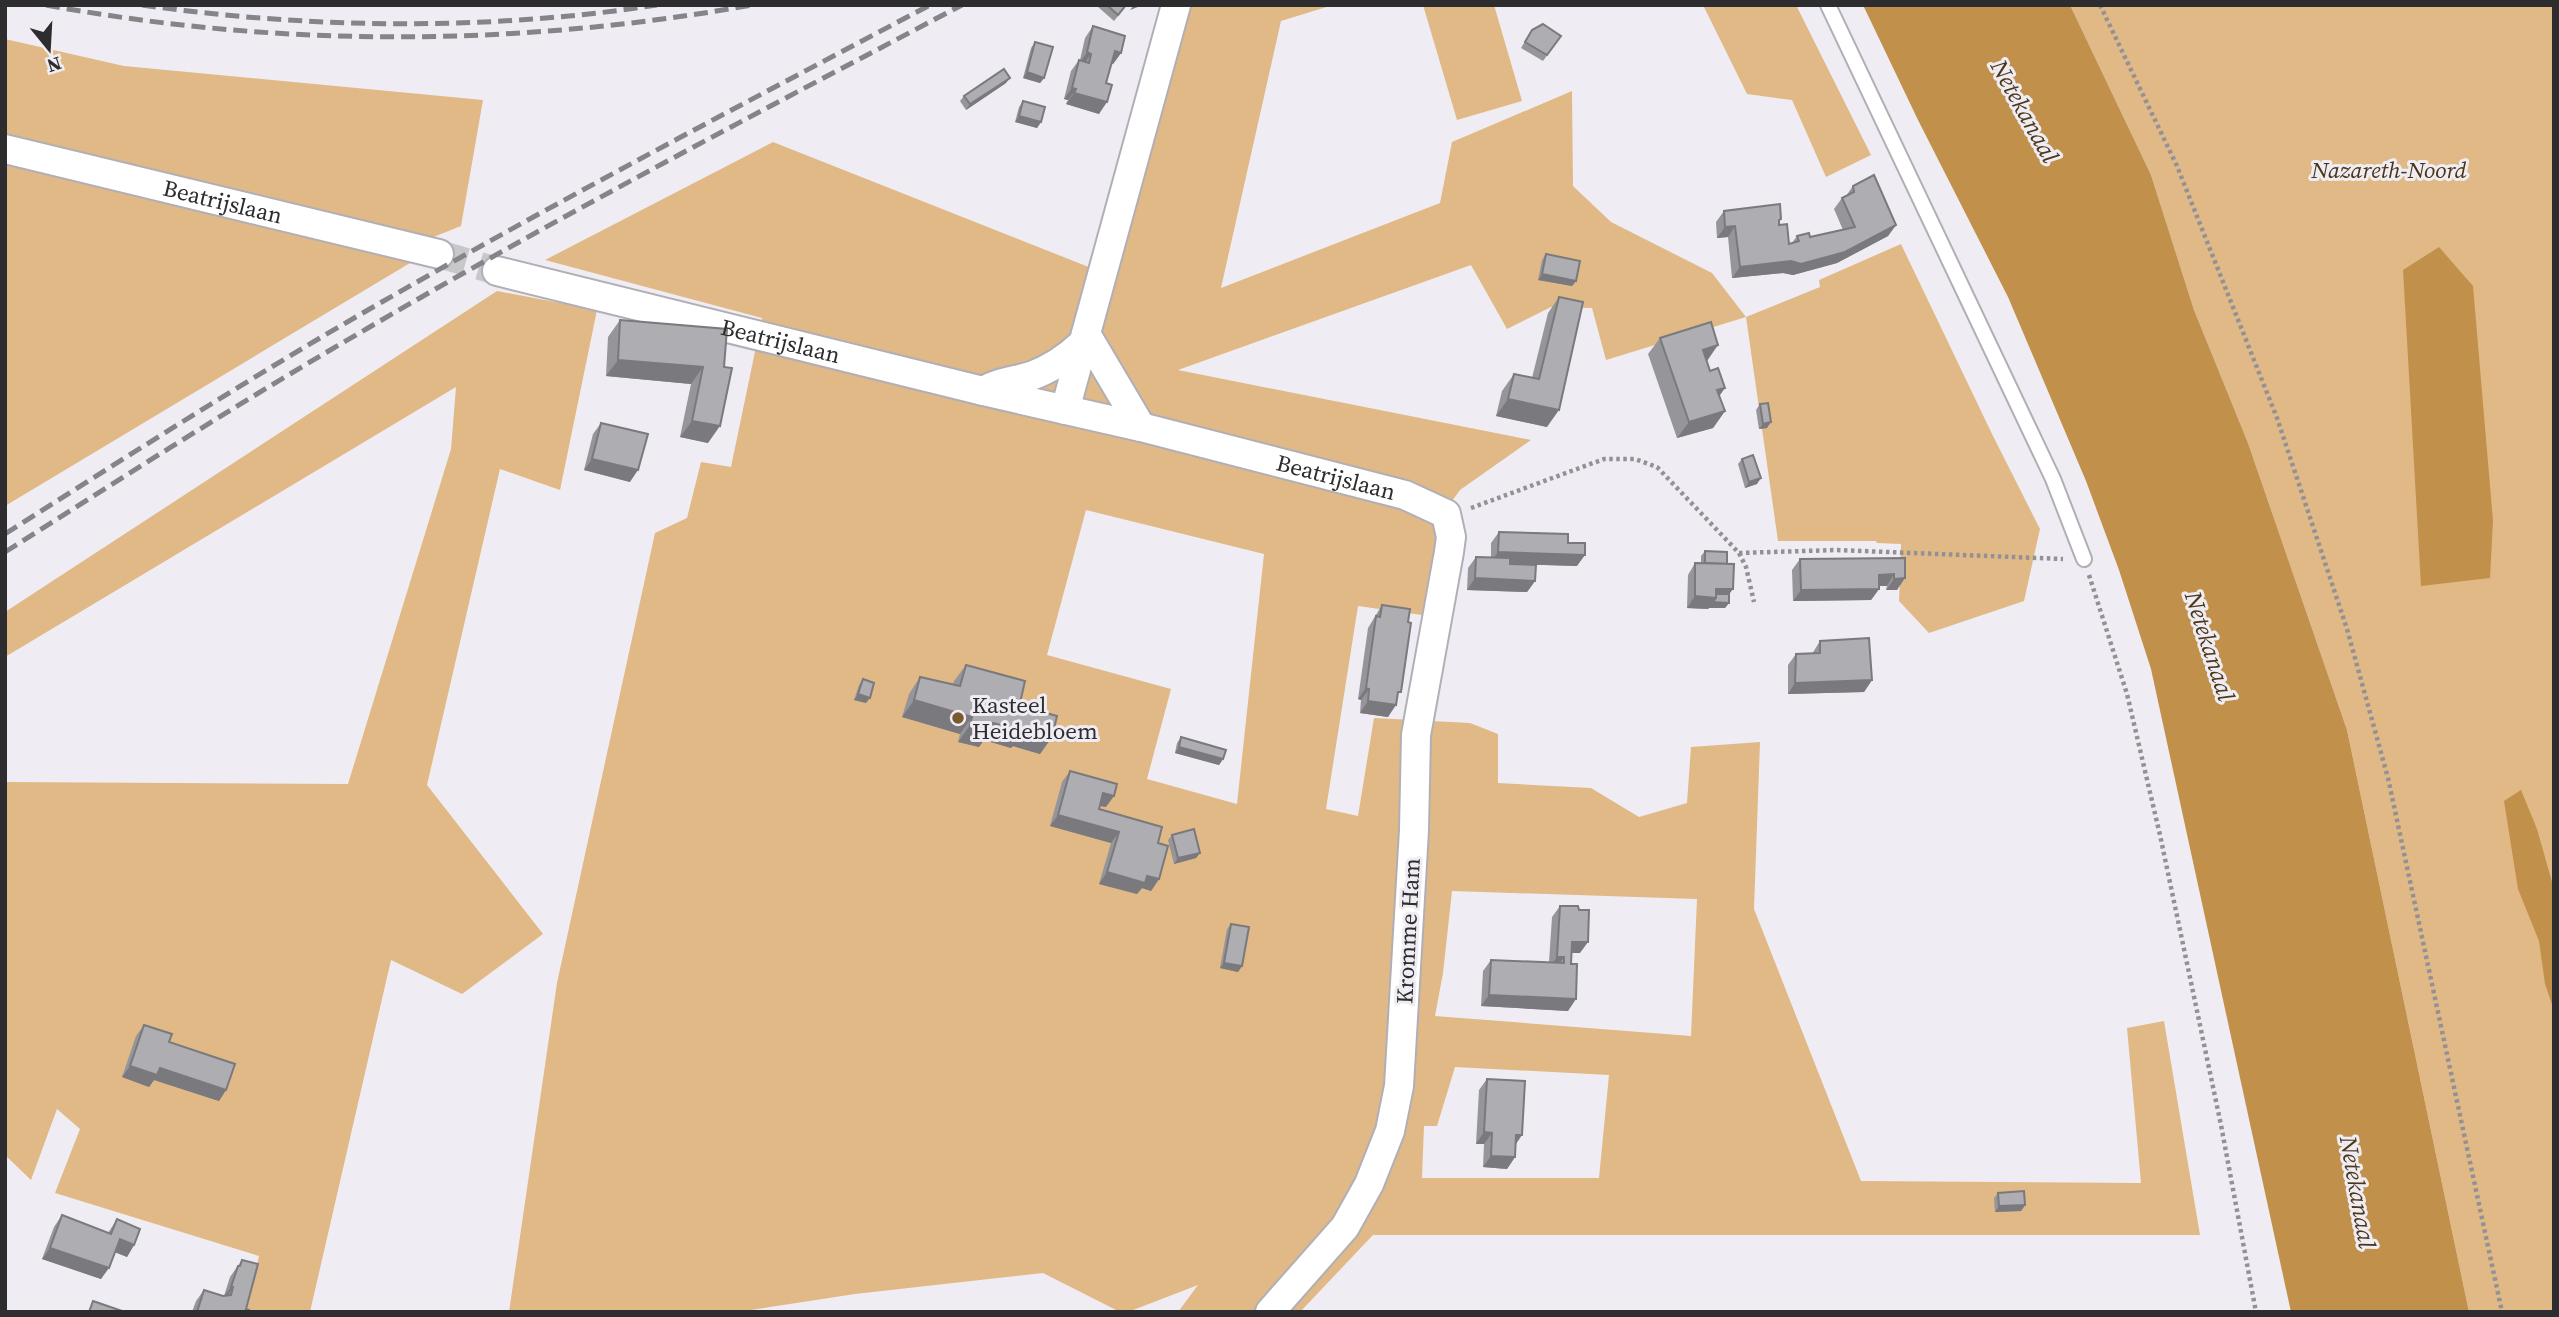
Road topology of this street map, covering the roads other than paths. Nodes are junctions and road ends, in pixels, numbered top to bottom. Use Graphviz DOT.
graph roads {
  1 [pos="1176,5"];
  2 [pos="1828,5"];
  3 [pos="5,149"];
  4 [pos="439,254"];
  5 [pos="497,271"];
  6 [pos="1085,339"];
  7 [pos="983,391"];
  8 [pos="1065,410"];
  9 [pos="1141,427"];
  10 [pos="1446,514"];
  11 [pos="2084,559"];
  12 [pos="1270,1312"];
  1 -- 6 [label="street"];
  2 -- 11 [label="lane"];
  3 -- 4 [label="street, Beatrijslaan"];
  5 -- 7 [label="street, Beatrijslaan"];
  6 -- 7 [label="street"];
  6 -- 8 [label="street"];
  6 -- 9 [label="street"];
  7 -- 8 [label="street, Beatrijslaan"];
  8 -- 9 [label="street, Beatrijslaan"];
  9 -- 10 [label="street, Beatrijslaan"];
  10 -- 12 [label="street, Kromme Ham"];
}
